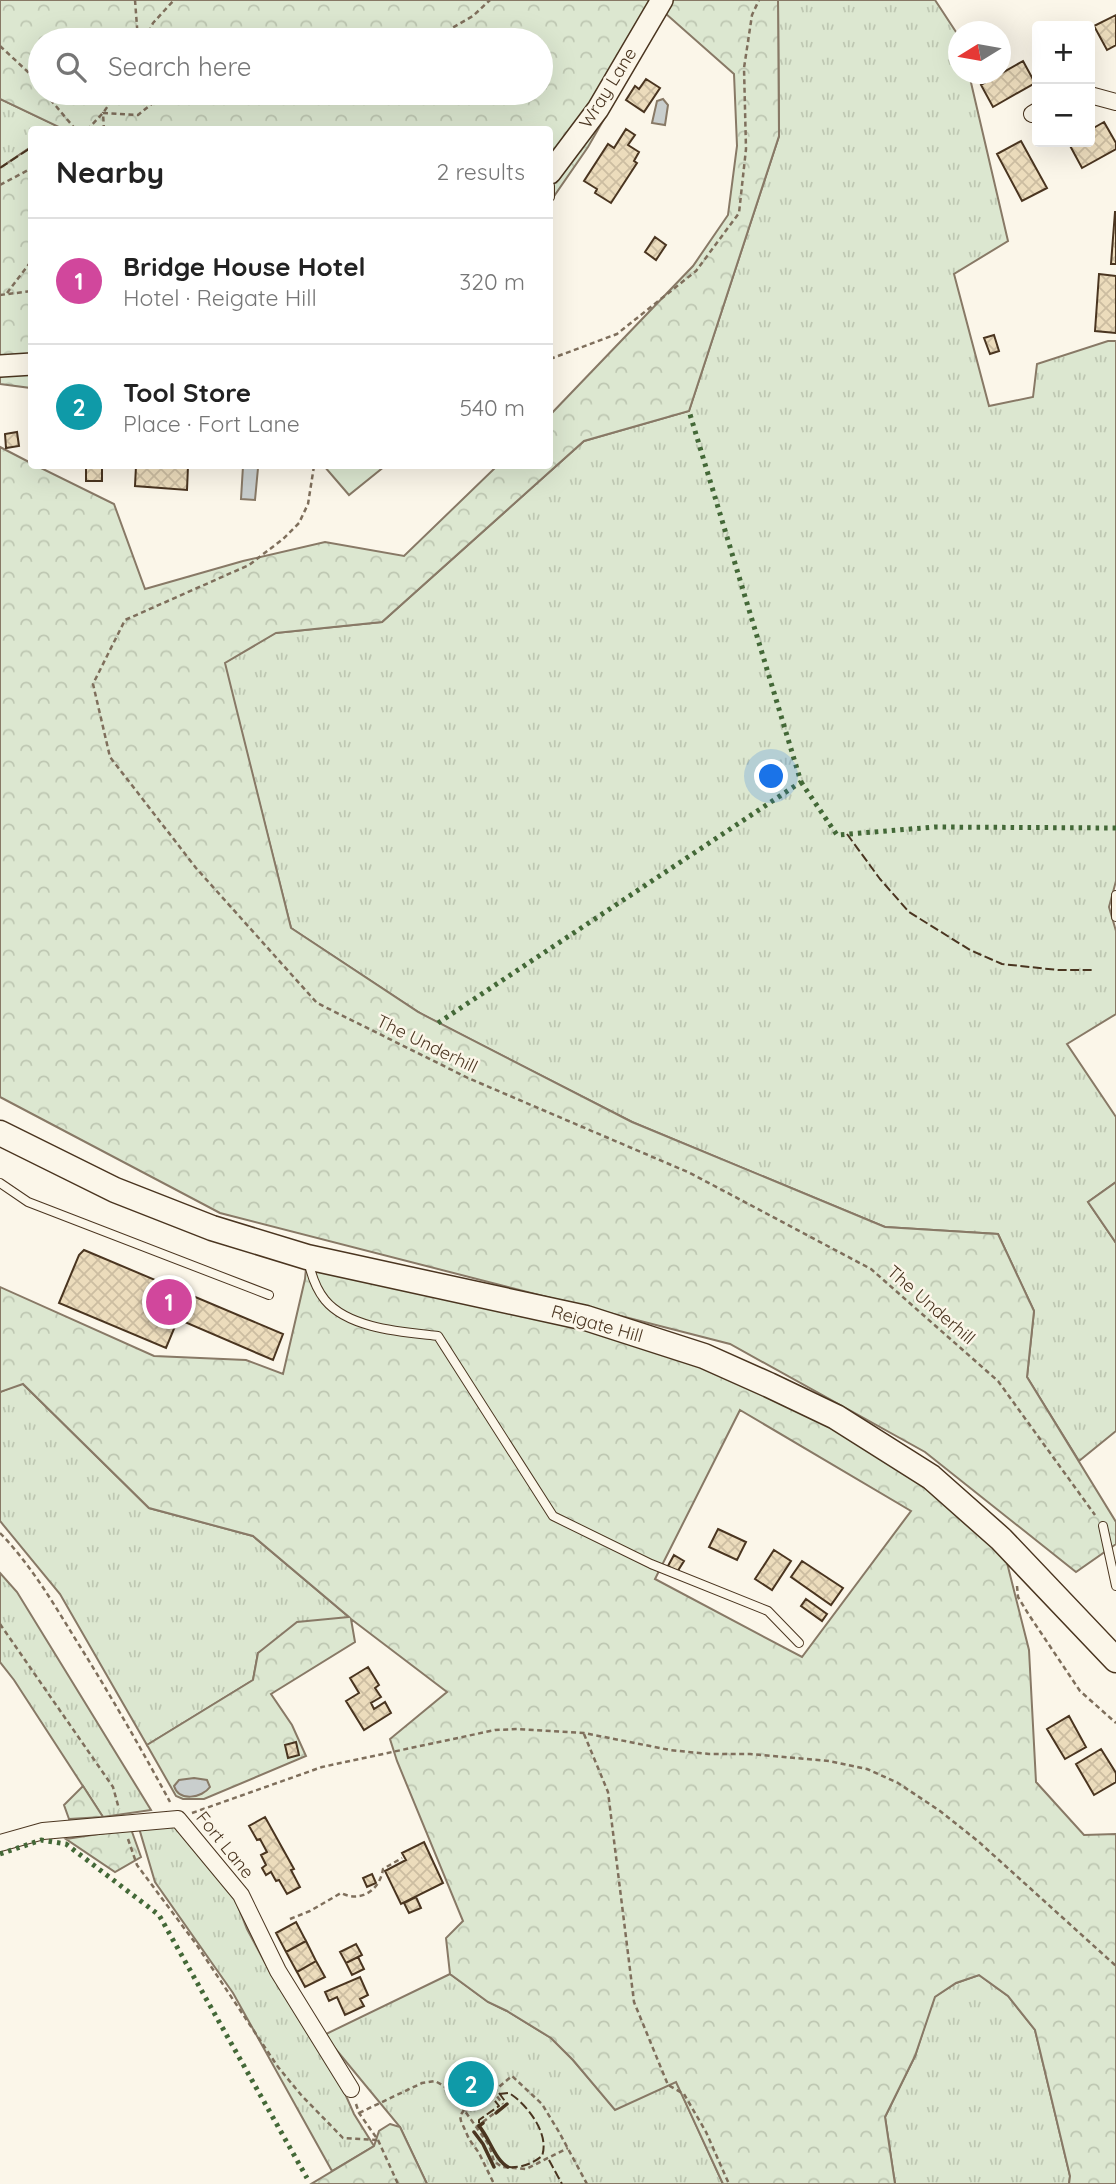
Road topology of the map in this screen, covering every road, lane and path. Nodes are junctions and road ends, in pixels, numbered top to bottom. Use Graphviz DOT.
graph roads {
  1 [pos="135,0"];
  2 [pos="174,0"];
  3 [pos="490,0"];
  4 [pos="662,0"];
  5 [pos="759,0"];
  6 [pos="137,28"];
  7 [pos="151,28"];
  8 [pos="452,28"];
  9 [pos="0,46"];
  10 [pos="28,72"];
  11 [pos="1095,96"];
  12 [pos="1116,102"];
  13 [pos="55,105"];
  14 [pos="109,105"];
  15 [pos="150,105"];
  16 [pos="103,113"];
  17 [pos="73,126"];
  18 [pos="91,126"];
  19 [pos="104,126"];
  20 [pos="553,169"];
  21 [pos="28,170"];
  22 [pos="0,184"];
  23 [pos="28,265"];
  24 [pos="28,291"];
  25 [pos="7,293"];
  26 [pos="0,295"];
  27 [pos="553,358"];
  28 [pos="28,364"];
  29 [pos="0,366"];
  30 [pos="313,469"];
  31 [pos="1116,895"];
  32 [pos="1116,917"];
  33 [pos="0,1133"];
  34 [pos="0,1183"];
  35 [pos="307,1257"];
  36 [pos="269,1295"];
  37 [pos="1103,1527"];
  38 [pos="0,1533"];
  39 [pos="1025,1564"];
  40 [pos="1116,1586"];
  41 [pos="0,1624"];
  42 [pos="800,1643"];
  43 [pos="1116,1660"];
  44 [pos="1116,1723"];
  45 [pos="584,1733"];
  46 [pos="178,1819"];
  47 [pos="123,1825"];
  48 [pos="0,1843"];
  49 [pos="402,1858"];
  50 [pos="290,1919"];
  51 [pos="1116,1966"];
  52 [pos="351,2090"];
  53 [pos="493,2092"];
  54 [pos="465,2111"];
  55 [pos="359,2113"];
  56 [pos="476,2127"];
  57 [pos="378,2140"];
  58 [pos="568,2148"];
  59 [pos="398,2184"];
  60 [pos="494,2184"];
  61 [pos="587,2184"];
  62 [pos="729,2184"];
  1 -- 6 [label="path"];
  2 -- 7 [label="path"];
  3 -- 8 [label="path"];
  4 -- 20 [label="street, Wray Lane"];
  5 -- 27 [label="path"];
  9 -- 10 [label="path"];
  11 -- 12 [label="street"];
  13 -- 17 [label="path"];
  14 -- 16 [label="path"];
  15 -- 16 [label="path"];
  16 -- 18 [label="path"];
  16 -- 19 [label="path"];
  21 -- 22 [label="path"];
  23 -- 25 [label="path"];
  24 -- 25 [label="path"];
  25 -- 26 [label="path"];
  28 -- 29 [label="street"];
  30 -- 37 [label="path, The Underhill"];
  31 -- 32 [label="lane"];
  33 -- 35 [label="main road, Reigate Hill"];
  34 -- 36 [label="lane"];
  35 -- 39 [label="main road, Reigate Hill"];
  35 -- 42 [label="lane"];
  37 -- 40 [label="lane"];
  38 -- 46 [label="path"];
  39 -- 43 [label="main road, Reigate Hill"];
  39 -- 44 [label="path"];
  41 -- 47 [label="path"];
  45 -- 46 [label="path"];
  45 -- 51 [label="path"];
  45 -- 62 [label="path"];
  46 -- 47 [label="street, Fort Lane"];
  46 -- 52 [label="street, Fort Lane"];
  47 -- 48 [label="street, Fort Lane"];
  47 -- 57 [label="path"];
  49 -- 50 [label="path"];
  52 -- 55 [label="path"];
  53 -- 54 [label="path"];
  53 -- 56 [label="path"];
  53 -- 58 [label="path"];
  54 -- 55 [label="path"];
  54 -- 56 [label="path"];
  54 -- 60 [label="path"];
  55 -- 57 [label="path"];
  56 -- 58 [label="path"];
  57 -- 59 [label="path"];
  58 -- 61 [label="path"];
}
